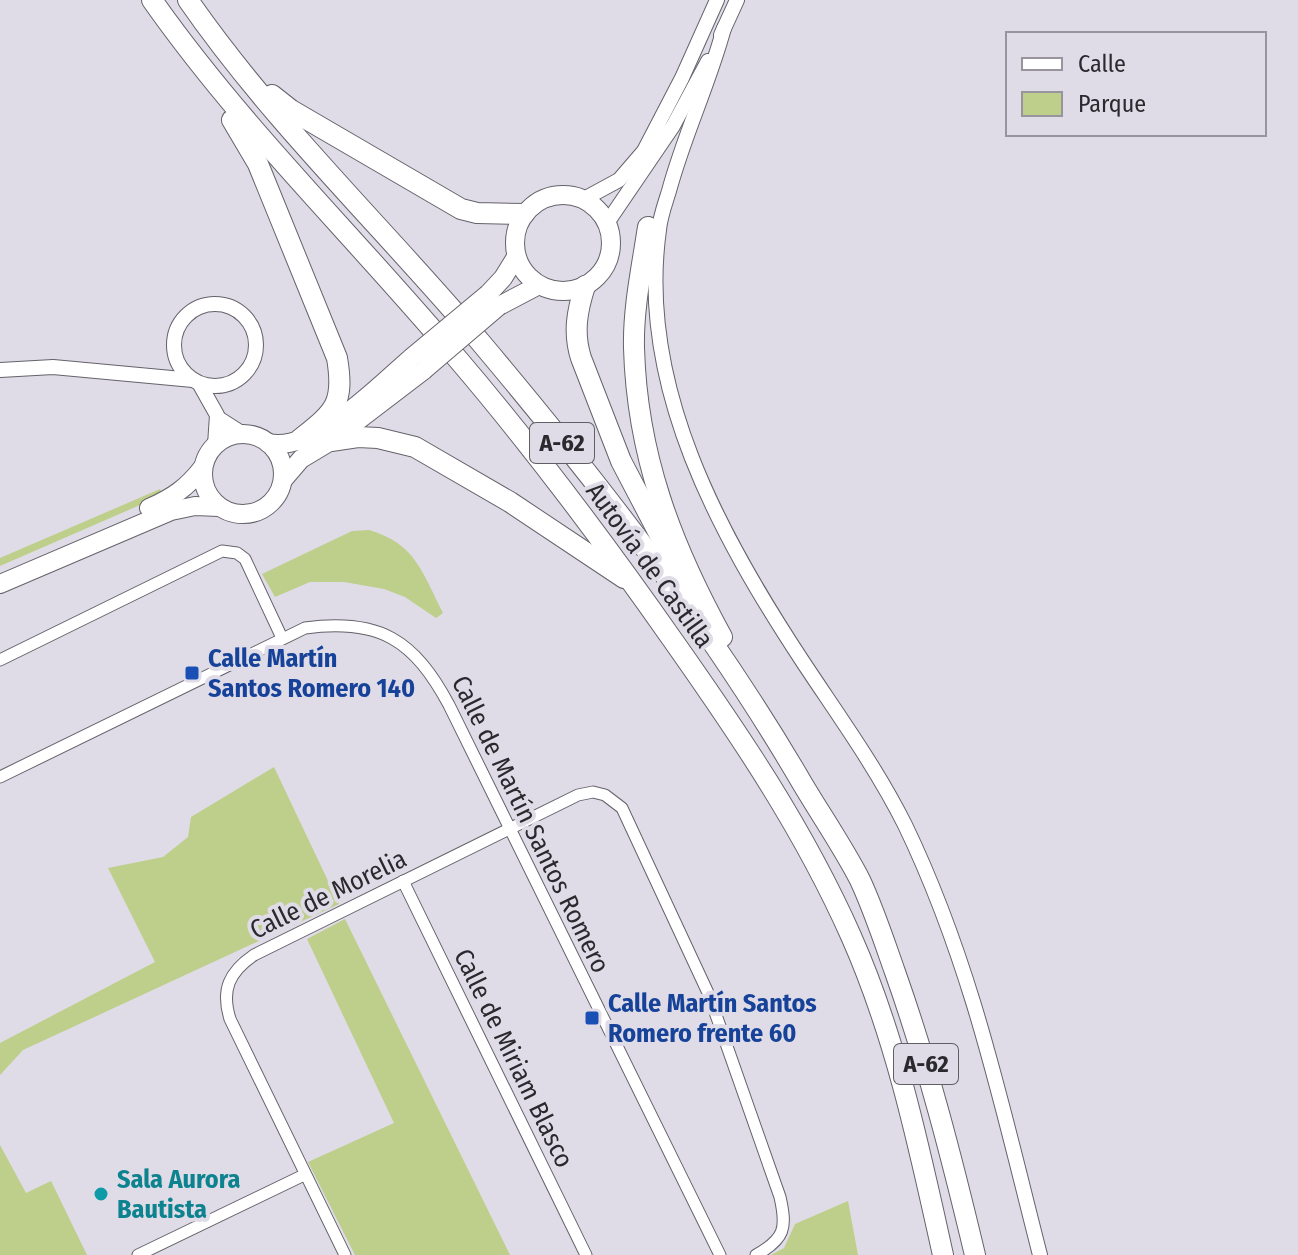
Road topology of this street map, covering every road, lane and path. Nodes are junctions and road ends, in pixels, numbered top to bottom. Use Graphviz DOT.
graph roads {
  1 [pos="152,0"];
  2 [pos="188,0"];
  3 [pos="717,0"];
  4 [pos="737,0"];
  5 [pos="724,28"];
  6 [pos="215,38"];
  7 [pos="188,51"];
  8 [pos="706,64"];
  9 [pos="584,199"];
  10 [pos="524,214"];
  11 [pos="607,223"];
  12 [pos="648,227"];
  13 [pos="516,257"];
  14 [pos="539,285"];
  15 [pos="585,286"];
  16 [pos="493,300"];
  17 [pos="174,351"];
  18 [pos="417,364"];
  19 [pos="0,370"];
  20 [pos="150,376"];
  21 [pos="196,381"];
  22 [pos="226,385"];
  23 [pos="217,414"];
  24 [pos="243,434"];
  25 [pos="299,440"];
  26 [pos="331,441"];
  27 [pos="268,443"];
  28 [pos="215,445"];
  29 [pos="203,467"];
  30 [pos="283,480"];
  31 [pos="219,507"];
  32 [pos="0,573"];
  33 [pos="0,584"];
  34 [pos="634,584"];
  35 [pos="282,638"];
  36 [pos="731,652"];
  37 [pos="0,660"];
  38 [pos="0,777"];
  39 [pos="509,829"];
  40 [pos="859,879"];
  41 [pos="403,881"];
  42 [pos="304,1175"];
  43 [pos="138,1255"];
  44 [pos="345,1255"];
  45 [pos="586,1255"];
  46 [pos="720,1255"];
  47 [pos="756,1255"];
  48 [pos="943,1255"];
  49 [pos="975,1255"];
  50 [pos="1040,1255"];
  1 -- 7 [label="highway, Autovía de Castilla / A-62"];
  2 -- 6 [label="highway, Autovía de Castilla / A-62"];
  3 -- 9 [label="street"];
  4 -- 5 [label="street"];
  5 -- 8 [label="street"];
  5 -- 50 [label="street"];
  6 -- 10 [label="highway"];
  6 -- 40 [label="highway, Autovía de Castilla / A-62"];
  7 -- 25 [label="highway"];
  7 -- 34 [label="highway, Autovía de Castilla / A-62"];
  8 -- 11 [label="street"];
  8 -- 12 [label="street"];
  9 -- 10 [label="highway"];
  9 -- 11 [label="highway"];
  10 -- 13 [label="highway"];
  11 -- 15 [label="highway"];
  12 -- 36 [label="highway"];
  13 -- 14 [label="highway"];
  13 -- 16 [label="highway"];
  14 -- 15 [label="highway"];
  14 -- 16 [label="highway"];
  15 -- 36 [label="highway"];
  16 -- 18 [label="highway, bridge"];
  17 -- 20 [label="street"];
  17 -- 21 [label="street"];
  17 -- 22 [label="street"];
  18 -- 25 [label="highway"];
  18 -- 26 [label="highway"];
  19 -- 20 [label="street"];
  20 -- 21 [label="street"];
  21 -- 22 [label="street"];
  21 -- 23 [label="street"];
  22 -- 23 [label="street"];
  23 -- 24 [label="street"];
  23 -- 28 [label="street"];
  24 -- 27 [label="highway"];
  24 -- 28 [label="highway"];
  25 -- 27 [label="highway"];
  26 -- 30 [label="highway"];
  26 -- 34 [label="highway"];
  27 -- 30 [label="highway"];
  28 -- 29 [label="highway"];
  29 -- 31 [label="highway"];
  29 -- 32 [label="highway"];
  30 -- 31 [label="highway"];
  31 -- 33 [label="highway"];
  34 -- 48 [label="highway, Autovía de Castilla / A-62"];
  35 -- 37 [label="street"];
  35 -- 38 [label="street, Calle de Martín Santos Romero"];
  35 -- 39 [label="street, Calle de Martín Santos Romero"];
  36 -- 40 [label="highway"];
  39 -- 41 [label="street, Calle de Morelia"];
  39 -- 46 [label="street, Calle de Martín Santos Romero"];
  39 -- 47 [label="street, Calle de Morelia"];
  40 -- 49 [label="highway, Autovía de Castilla / A-62"];
  41 -- 42 [label="street, Calle de Morelia"];
  41 -- 45 [label="street, Calle de Miriam Blasco"];
  42 -- 43 [label="street"];
  42 -- 44 [label="street, Calle de Morelia"];
}
